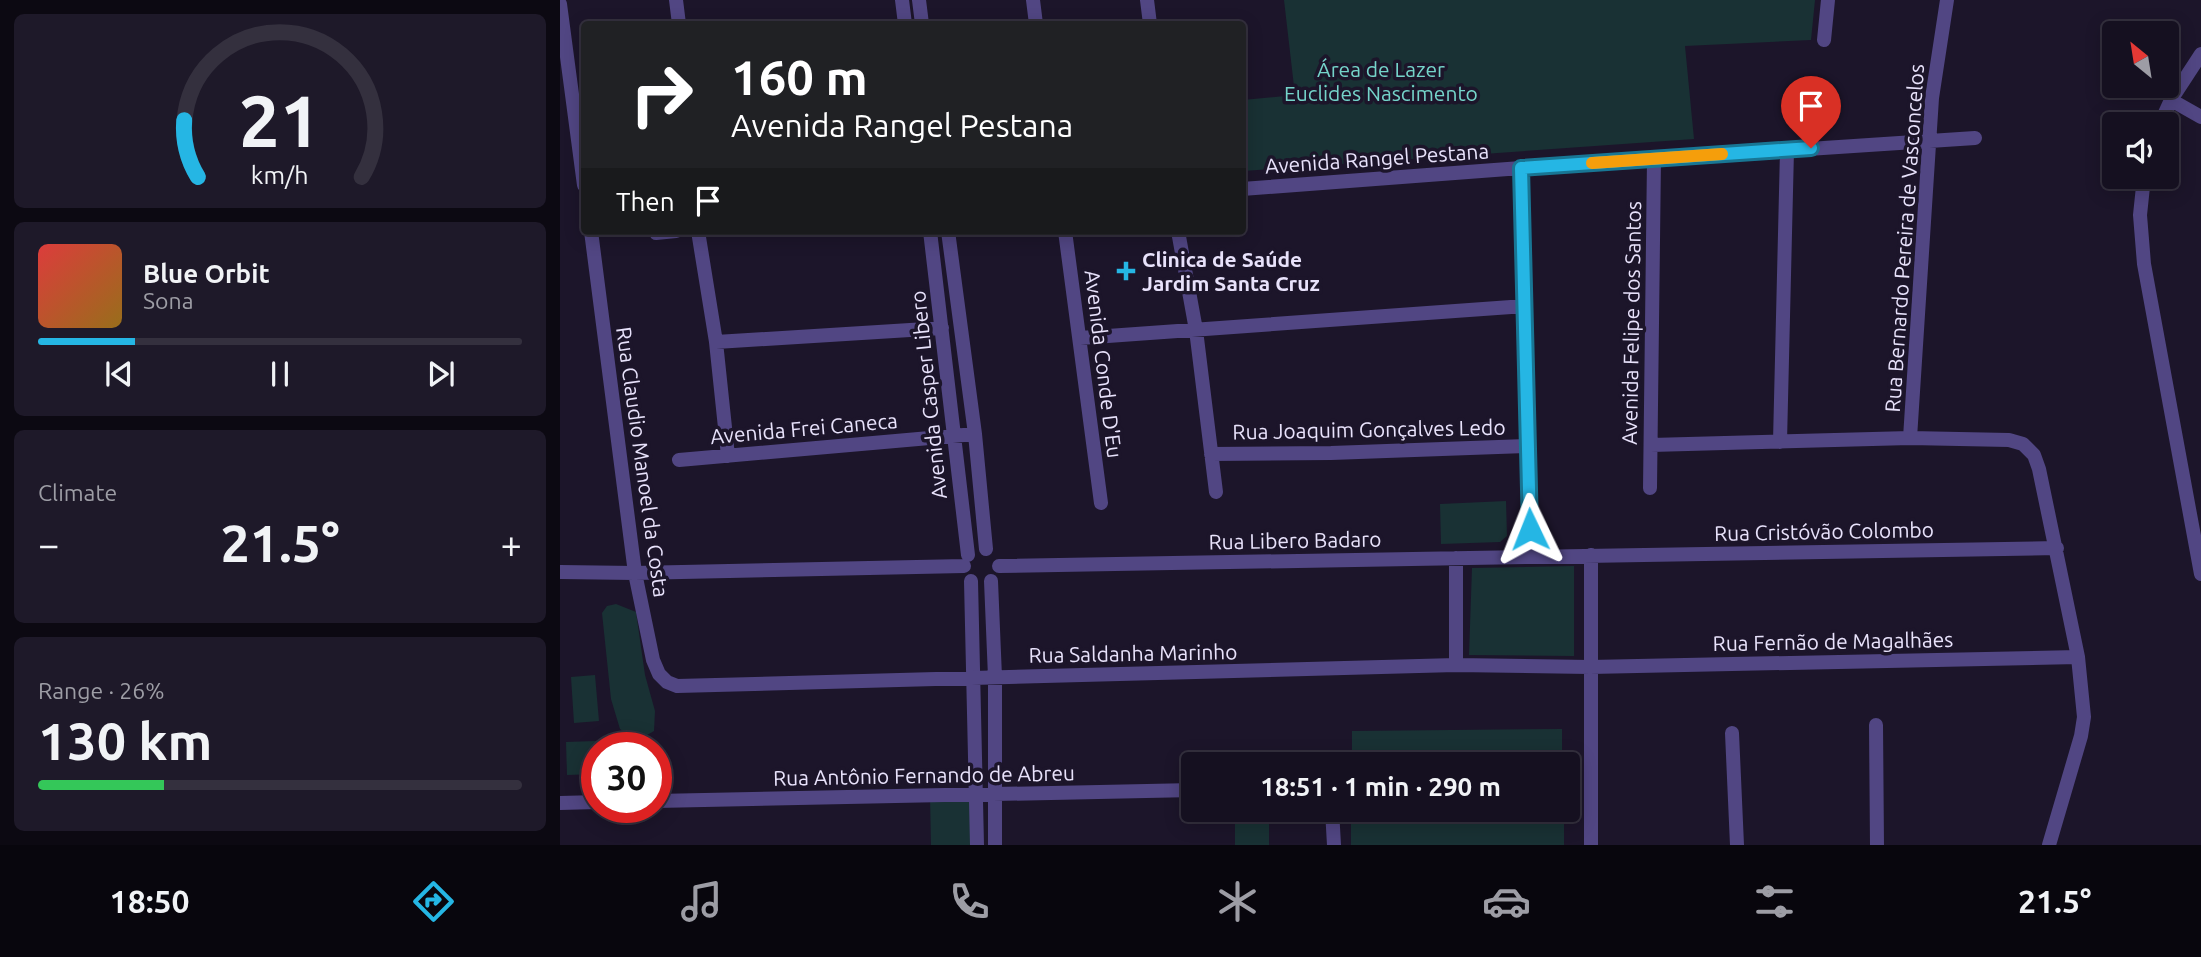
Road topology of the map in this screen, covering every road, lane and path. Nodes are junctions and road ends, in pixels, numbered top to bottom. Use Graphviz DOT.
graph roads {
  1 [pos="676,0"];
  2 [pos="902,0"];
  3 [pos="919,0"];
  4 [pos="1032,0"];
  5 [pos="1147,0"];
  6 [pos="1828,0"];
  7 [pos="1947,0"];
  8 [pos="560,4"];
  9 [pos="679,21"];
  10 [pos="905,21"];
  11 [pos="922,21"];
  12 [pos="1036,21"];
  13 [pos="1150,21"];
  14 [pos="1824,40"];
  15 [pos="2201,54"];
  16 [pos="2171,100"];
  17 [pos="2166,112"];
  18 [pos="2201,117"];
  19 [pos="580,119"];
  20 [pos="560,122"];
  21 [pos="1975,138"];
  22 [pos="1931,139"];
  23 [pos="1787,150"];
  24 [pos="1654,159"];
  25 [pos="1521,168"];
  26 [pos="2143,189"];
  27 [pos="1246,190"];
  28 [pos="592,235"];
  29 [pos="699,235"];
  30 [pos="930,235"];
  31 [pos="949,235"];
  32 [pos="1066,235"];
  33 [pos="1179,235"];
  34 [pos="1525,306"];
  35 [pos="942,328"];
  36 [pos="1196,330"];
  37 [pos="1080,338"];
  38 [pos="716,342"];
  39 [pos="975,434"];
  40 [pos="953,436"];
  41 [pos="1910,438"];
  42 [pos="1780,442"];
  43 [pos="1651,445"];
  44 [pos="1527,446"];
  45 [pos="1212,454"];
  46 [pos="728,456"];
  47 [pos="679,460"];
  48 [pos="1650,488"];
  49 [pos="1216,492"];
  50 [pos="1101,503"];
  51 [pos="2057,548"];
  52 [pos="986,549"];
  53 [pos="1591,555"];
  54 [pos="1530,556"];
  55 [pos="1456,558"];
  56 [pos="966,561"];
  57 [pos="999,566"];
  58 [pos="560,572"];
  59 [pos="635,573"];
  60 [pos="2201,573"];
  61 [pos="971,581"];
  62 [pos="991,581"];
  63 [pos="2078,657"];
  64 [pos="1456,665"];
  65 [pos="1590,667"];
  66 [pos="974,677"];
  67 [pos="995,677"];
  68 [pos="677,686"];
  69 [pos="1876,725"];
  70 [pos="1732,733"];
  71 [pos="1181,790"];
  72 [pos="993,794"];
  73 [pos="978,796"];
  74 [pos="672,801"];
  75 [pos="581,802"];
  76 [pos="560,803"];
  77 [pos="1333,822"];
  78 [pos="978,845"];
  79 [pos="995,845"];
  80 [pos="1334,845"];
  81 [pos="1591,845"];
  82 [pos="1737,845"];
  83 [pos="1877,845"];
  84 [pos="2049,845"];
  1 -- 9 [label="street"];
  2 -- 10 [label="street"];
  3 -- 11 [label="street"];
  4 -- 12 [label="street"];
  5 -- 13 [label="street"];
  6 -- 14 [label="street"];
  7 -- 22 [label="street, Rua Bernardo Pereira de Vasconcelos"];
  8 -- 19 [label="street"];
  15 -- 16 [label="street"];
  16 -- 17 [label="street"];
  16 -- 18 [label="street"];
  19 -- 20 [label="street"];
  21 -- 22 [label="street, Avenida Rangel Pestana"];
  22 -- 23 [label="street, Avenida Rangel Pestana"];
  22 -- 41 [label="street, Rua Bernardo Pereira de Vasconcelos"];
  23 -- 24 [label="street, Avenida Rangel Pestana"];
  23 -- 42 [label="street"];
  24 -- 25 [label="street, Avenida Rangel Pestana"];
  24 -- 43 [label="street, Avenida Felipe dos Santos"];
  25 -- 27 [label="street, Avenida Rangel Pestana"];
  25 -- 34 [label="street"];
  26 -- 60 [label="street"];
  28 -- 59 [label="street, Rua Claudio Manoel da Costa"];
  29 -- 38 [label="street"];
  30 -- 35 [label="street, Avenida Casper Libero"];
  31 -- 39 [label="street, Avenida Casper Libero"];
  32 -- 37 [label="street, Avenida Conde D'Eu"];
  33 -- 36 [label="street"];
  34 -- 36 [label="street"];
  34 -- 44 [label="street"];
  35 -- 38 [label="street"];
  35 -- 40 [label="street, Avenida Casper Libero"];
  36 -- 37 [label="street"];
  36 -- 45 [label="street"];
  37 -- 50 [label="street, Avenida Conde D'Eu"];
  38 -- 46 [label="street"];
  39 -- 40 [label="street, Avenida Frei Caneca"];
  39 -- 52 [label="street, Avenida Casper Libero"];
  40 -- 46 [label="street, Avenida Frei Caneca"];
  40 -- 56 [label="street, Avenida Casper Libero"];
  41 -- 42 [label="street"];
  41 -- 51 [label="street"];
  42 -- 43 [label="street"];
  43 -- 48 [label="street, Avenida Felipe dos Santos"];
  44 -- 45 [label="street, Rua Joaquim Gonçalves Ledo"];
  44 -- 54 [label="street"];
  45 -- 49 [label="street"];
  46 -- 47 [label="street, Avenida Frei Caneca"];
  51 -- 53 [label="street, Rua Cristóvão Colombo"];
  51 -- 63 [label="street"];
  52 -- 56 [label="street"];
  52 -- 57 [label="street"];
  53 -- 54 [label="street, Rua Libero Badaro"];
  53 -- 65 [label="street"];
  54 -- 55 [label="street, Rua Libero Badaro"];
  55 -- 57 [label="street, Rua Libero Badaro"];
  55 -- 64 [label="street"];
  56 -- 59 [label="street"];
  56 -- 61 [label="street"];
  57 -- 62 [label="street"];
  58 -- 59 [label="street"];
  59 -- 68 [label="street, Rua Claudio Manoel da Costa"];
  61 -- 62 [label="street"];
  61 -- 66 [label="street"];
  62 -- 67 [label="street"];
  63 -- 65 [label="street, Rua Fernão de Magalhães"];
  63 -- 84 [label="street"];
  64 -- 65 [label="street, Rua Saldanha Marinho"];
  64 -- 67 [label="street, Rua Saldanha Marinho"];
  65 -- 81 [label="street"];
  66 -- 67 [label="street, Rua Saldanha Marinho"];
  66 -- 68 [label="street, Rua Saldanha Marinho"];
  66 -- 73 [label="street"];
  67 -- 72 [label="street"];
  69 -- 83 [label="street"];
  70 -- 82 [label="street"];
  71 -- 72 [label="street, Rua Antônio Fernando de Abreu"];
  72 -- 73 [label="street, Rua Antônio Fernando de Abreu"];
  72 -- 79 [label="street"];
  73 -- 74 [label="street, Rua Antônio Fernando de Abreu"];
  73 -- 78 [label="street"];
  75 -- 76 [label="street"];
  77 -- 80 [label="street"];
}
